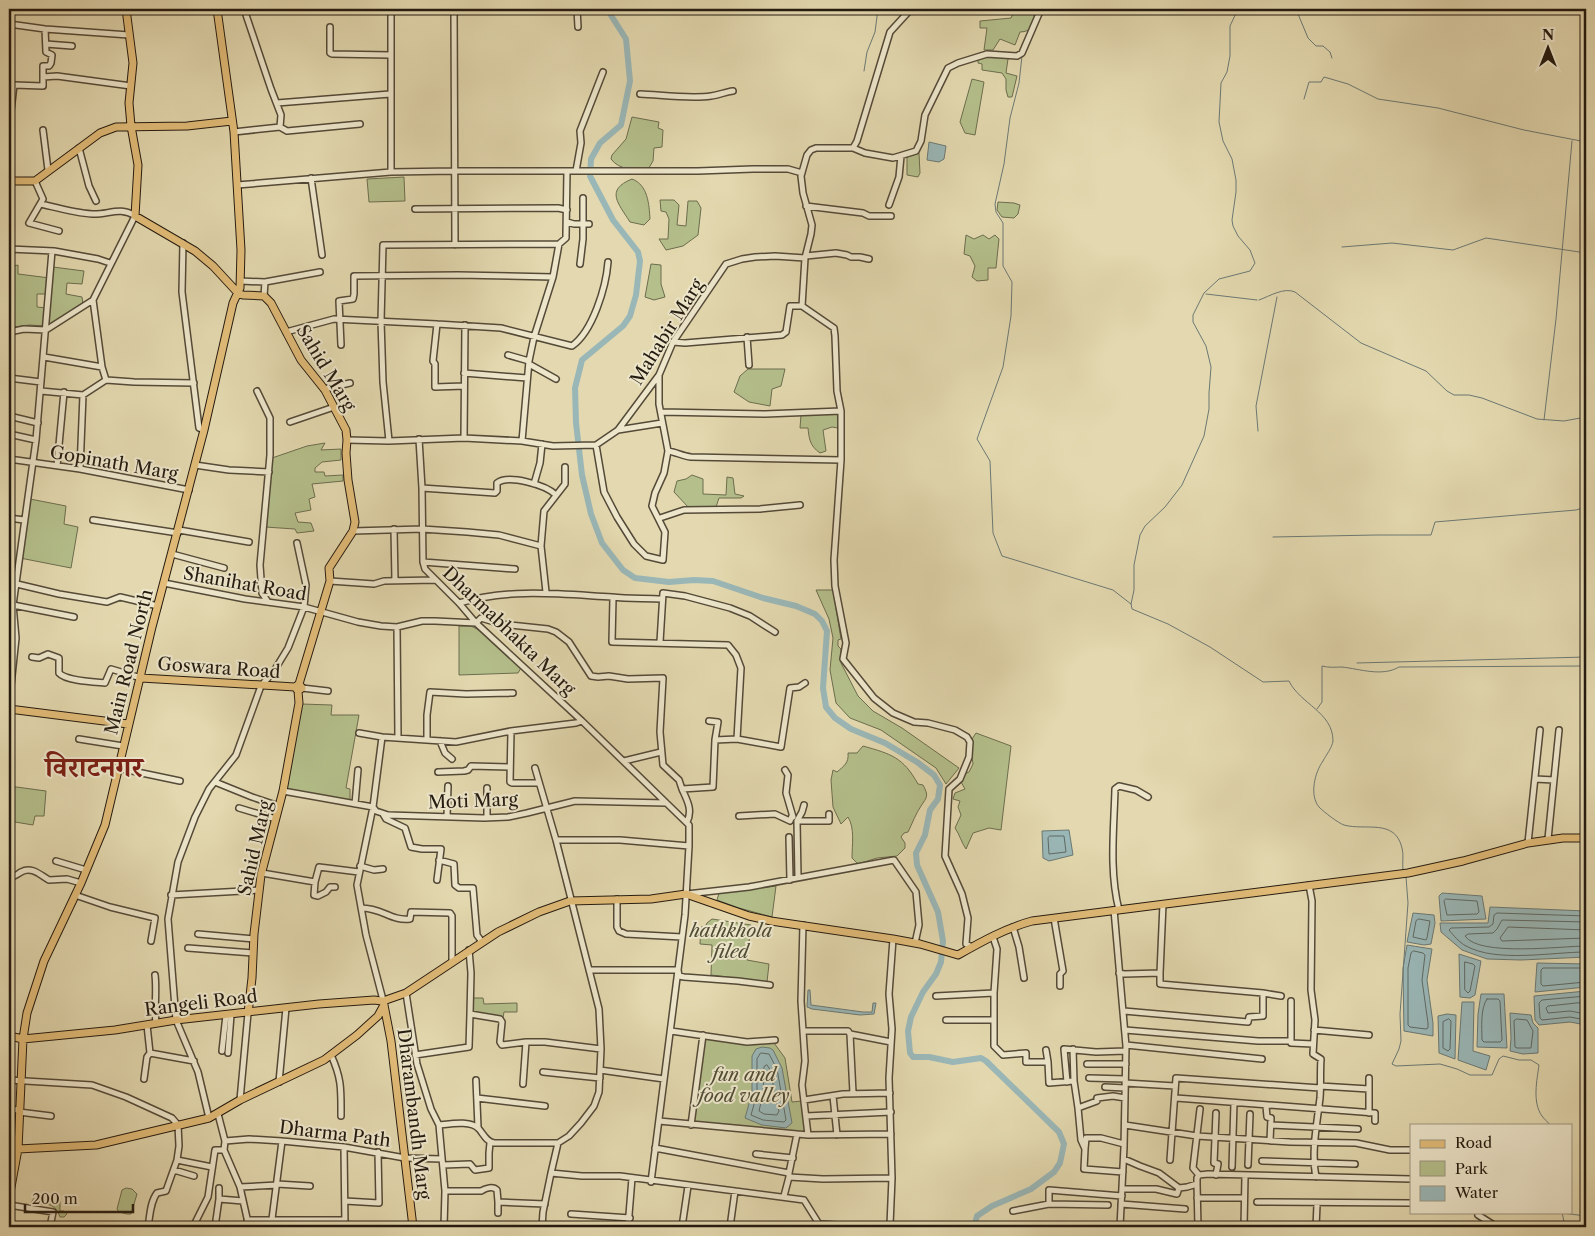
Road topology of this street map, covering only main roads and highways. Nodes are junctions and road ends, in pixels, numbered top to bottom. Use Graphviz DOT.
graph roads {
  1 [pos="126,9"];
  2 [pos="218,9"];
  3 [pos="232,121"];
  4 [pos="131,126"];
  5 [pos="9,181"];
  6 [pos="238,294"];
  7 [pos="141,678"];
  8 [pos="298,687"];
  9 [pos="9,709"];
  10 [pos="128,724"];
  11 [pos="1586,838"];
  12 [pos="384,1002"];
  13 [pos="248,1013"];
  14 [pos="9,1036"];
  15 [pos="23,1039"];
  16 [pos="9,1147"];
  17 [pos="18,1149"];
  18 [pos="9,1198"];
  19 [pos="413,1227"];
  1 -- 4 [label="main road"];
  2 -- 3 [label="main road, Main Road North"];
  3 -- 4 [label="main road"];
  3 -- 6 [label="main road, Main Road North"];
  4 -- 5 [label="main road"];
  4 -- 6 [label="main road"];
  6 -- 7 [label="main road, Main Road North"];
  6 -- 8 [label="main road, Sahid Marg"];
  7 -- 8 [label="main road, Goswara Road"];
  7 -- 10 [label="main road, Main Road North"];
  8 -- 13 [label="main road, Sahid Marg"];
  9 -- 10 [label="main road"];
  10 -- 15 [label="main road, Main Road North"];
  11 -- 12 [label="main road"];
  12 -- 13 [label="main road, Rangeli Road"];
  12 -- 17 [label="main road"];
  12 -- 19 [label="main road, Dharambandh Marg"];
  13 -- 15 [label="main road, Rangeli Road"];
  14 -- 15 [label="main road, Rangeli Road"];
  15 -- 17 [label="main road, Main Road North"];
  16 -- 17 [label="main road"];
  17 -- 18 [label="main road, Main Road North"];
}
